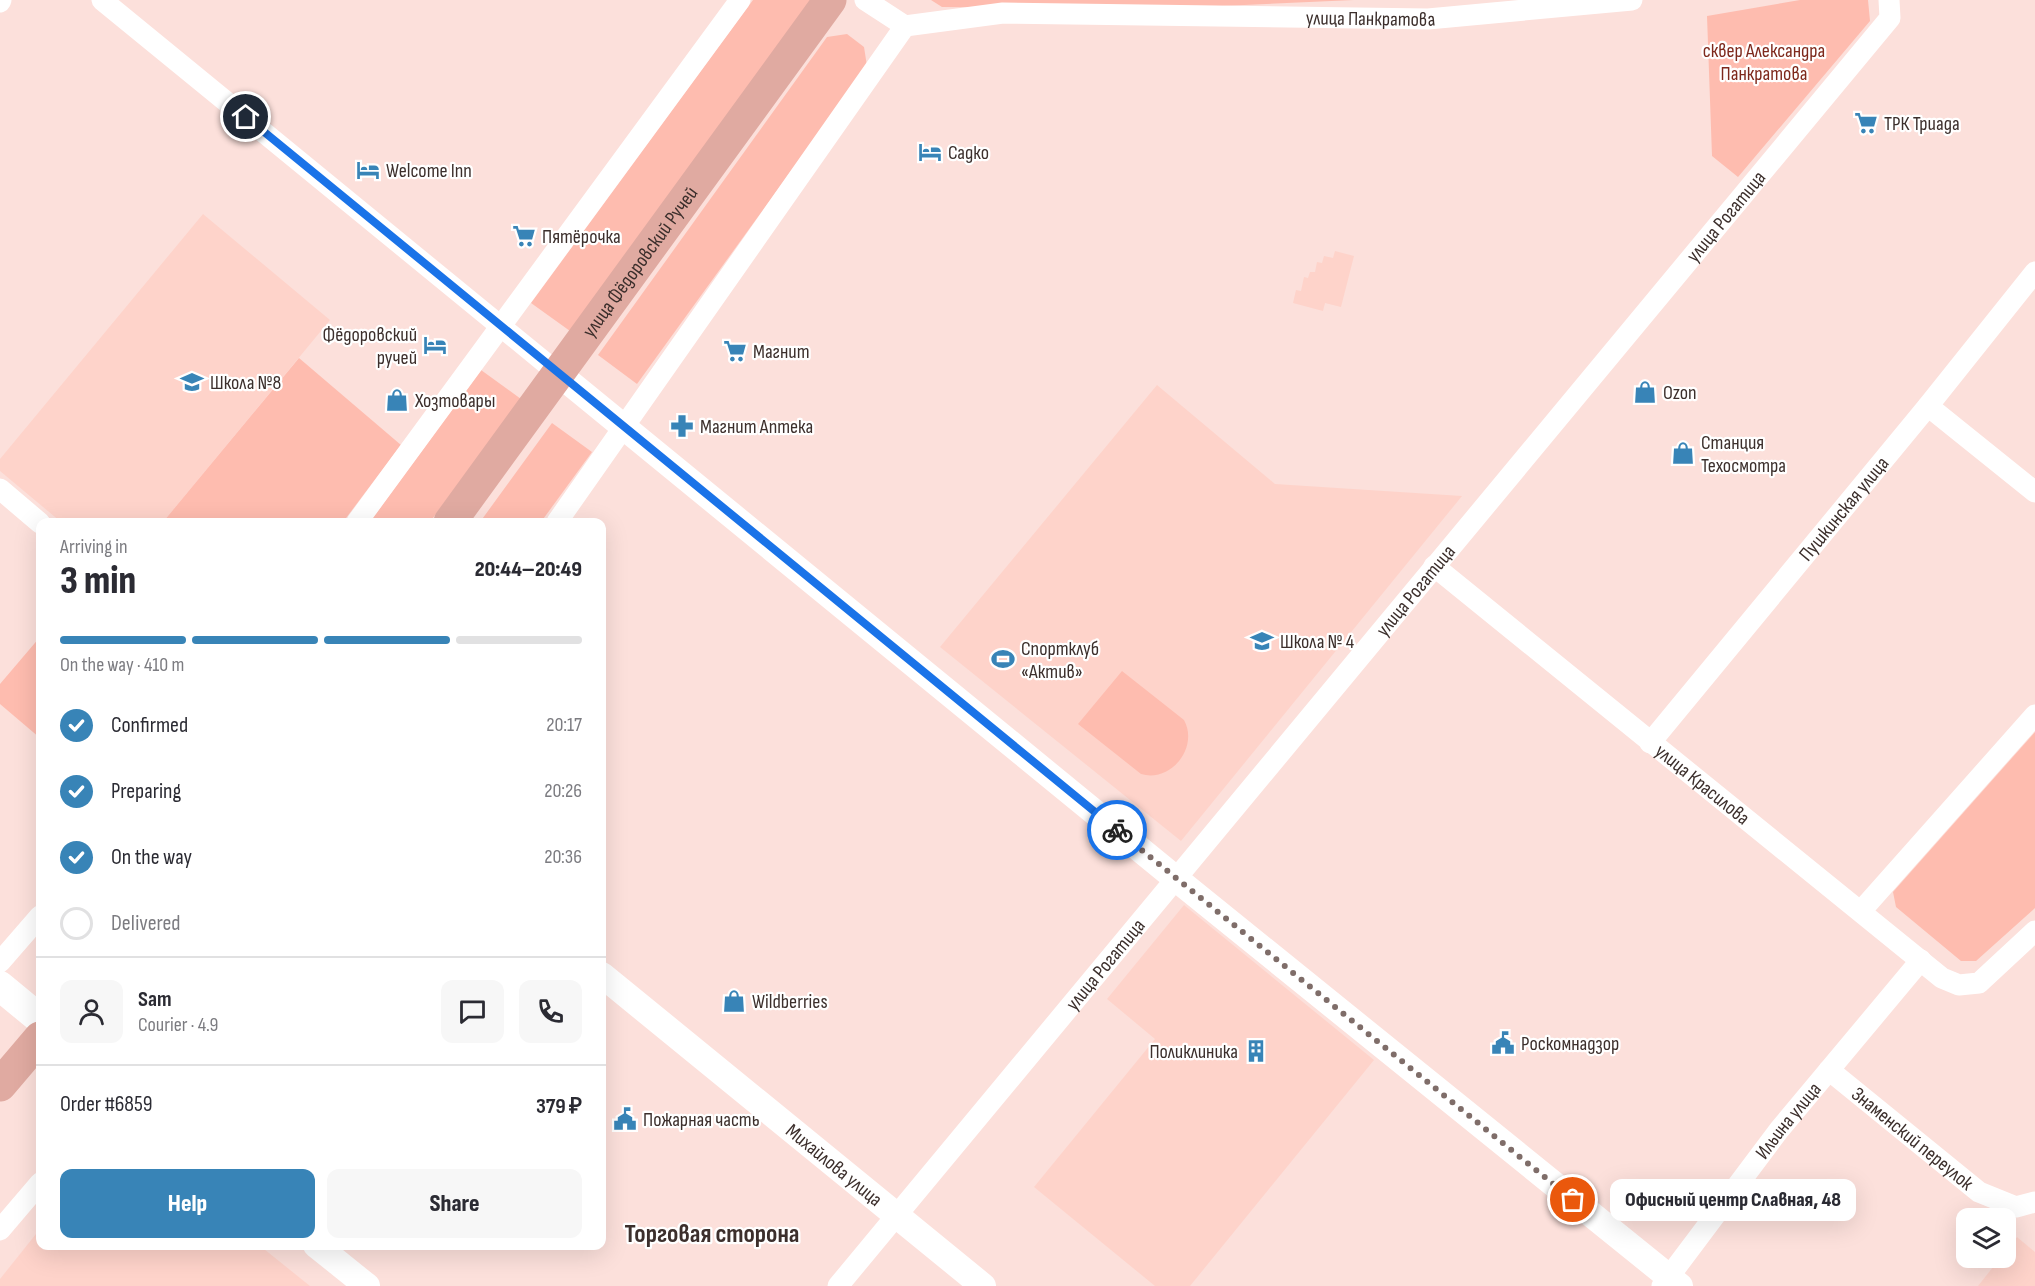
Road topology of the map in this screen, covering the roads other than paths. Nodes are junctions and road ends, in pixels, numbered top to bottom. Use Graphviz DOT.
graph roads {
  1 [pos="102,0"];
  2 [pos="740,0"];
  3 [pos="830,0"];
  4 [pos="865,0"];
  5 [pos="1632,0"];
  6 [pos="1889,0"];
  7 [pos="905,26"];
  8 [pos="2035,273"];
  9 [pos="501,326"];
  10 [pos="559,374"];
  11 [pos="1928,406"];
  12 [pos="624,427"];
  13 [pos="0,489"];
  14 [pos="2035,492"];
  15 [pos="360,518"];
  16 [pos="453,518"];
  17 [pos="560,518"];
  18 [pos="36,520"];
  19 [pos="1434,566"];
  20 [pos="2035,715"];
  21 [pos="1650,743"];
  22 [pos="1175,878"];
  23 [pos="1861,911"];
  24 [pos="36,921"];
  25 [pos="2035,931"];
  26 [pos="1921,960"];
  27 [pos="0,962"];
  28 [pos="606,978"];
  29 [pos="0,986"];
  30 [pos="36,1016"];
  31 [pos="36,1043"];
  32 [pos="1829,1070"];
  33 [pos="0,1085"];
  34 [pos="36,1188"];
  35 [pos="2035,1202"];
  36 [pos="897,1215"];
  37 [pos="0,1230"];
  38 [pos="322,1250"];
  39 [pos="1670,1283"];
  40 [pos="367,1286"];
  41 [pos="838,1286"];
  42 [pos="983,1286"];
  1 -- 9 [label="street"];
  2 -- 9 [label="street"];
  3 -- 10 [label="main road, улица Фёдоровский Ручей"];
  4 -- 7 [label="street"];
  5 -- 7 [label="street, улица Панкратова"];
  6 -- 19 [label="street, улица Рогатица"];
  7 -- 12 [label="street"];
  8 -- 11 [label="street, Пушкинская улица"];
  9 -- 10 [label="street"];
  9 -- 15 [label="street"];
  10 -- 12 [label="street"];
  10 -- 16 [label="main road, улица Фёдоровский Ручей"];
  11 -- 14 [label="street"];
  11 -- 21 [label="street, Пушкинская улица"];
  12 -- 17 [label="street"];
  12 -- 22 [label="street"];
  13 -- 18 [label="street"];
  19 -- 21 [label="street, улица Красилова"];
  19 -- 22 [label="street, улица Рогатица"];
  20 -- 23 [label="street"];
  21 -- 23 [label="street, улица Красилова"];
  22 -- 36 [label="street, улица Рогатица"];
  22 -- 39 [label="street"];
  23 -- 26 [label="street, улица Красилова"];
  24 -- 27 [label="street"];
  25 -- 26 [label="street, улица Красилова"];
  26 -- 32 [label="street, Ильина улица"];
  28 -- 36 [label="street, Михайлова улица"];
  29 -- 30 [label="main road"];
  31 -- 33 [label="main road"];
  32 -- 35 [label="street, Знаменский переулок"];
  32 -- 39 [label="street, Ильина улица"];
  34 -- 37 [label="street"];
  36 -- 41 [label="street, улица Рогатица"];
  36 -- 42 [label="street, Михайлова улица"];
  38 -- 40 [label="street"];
}
